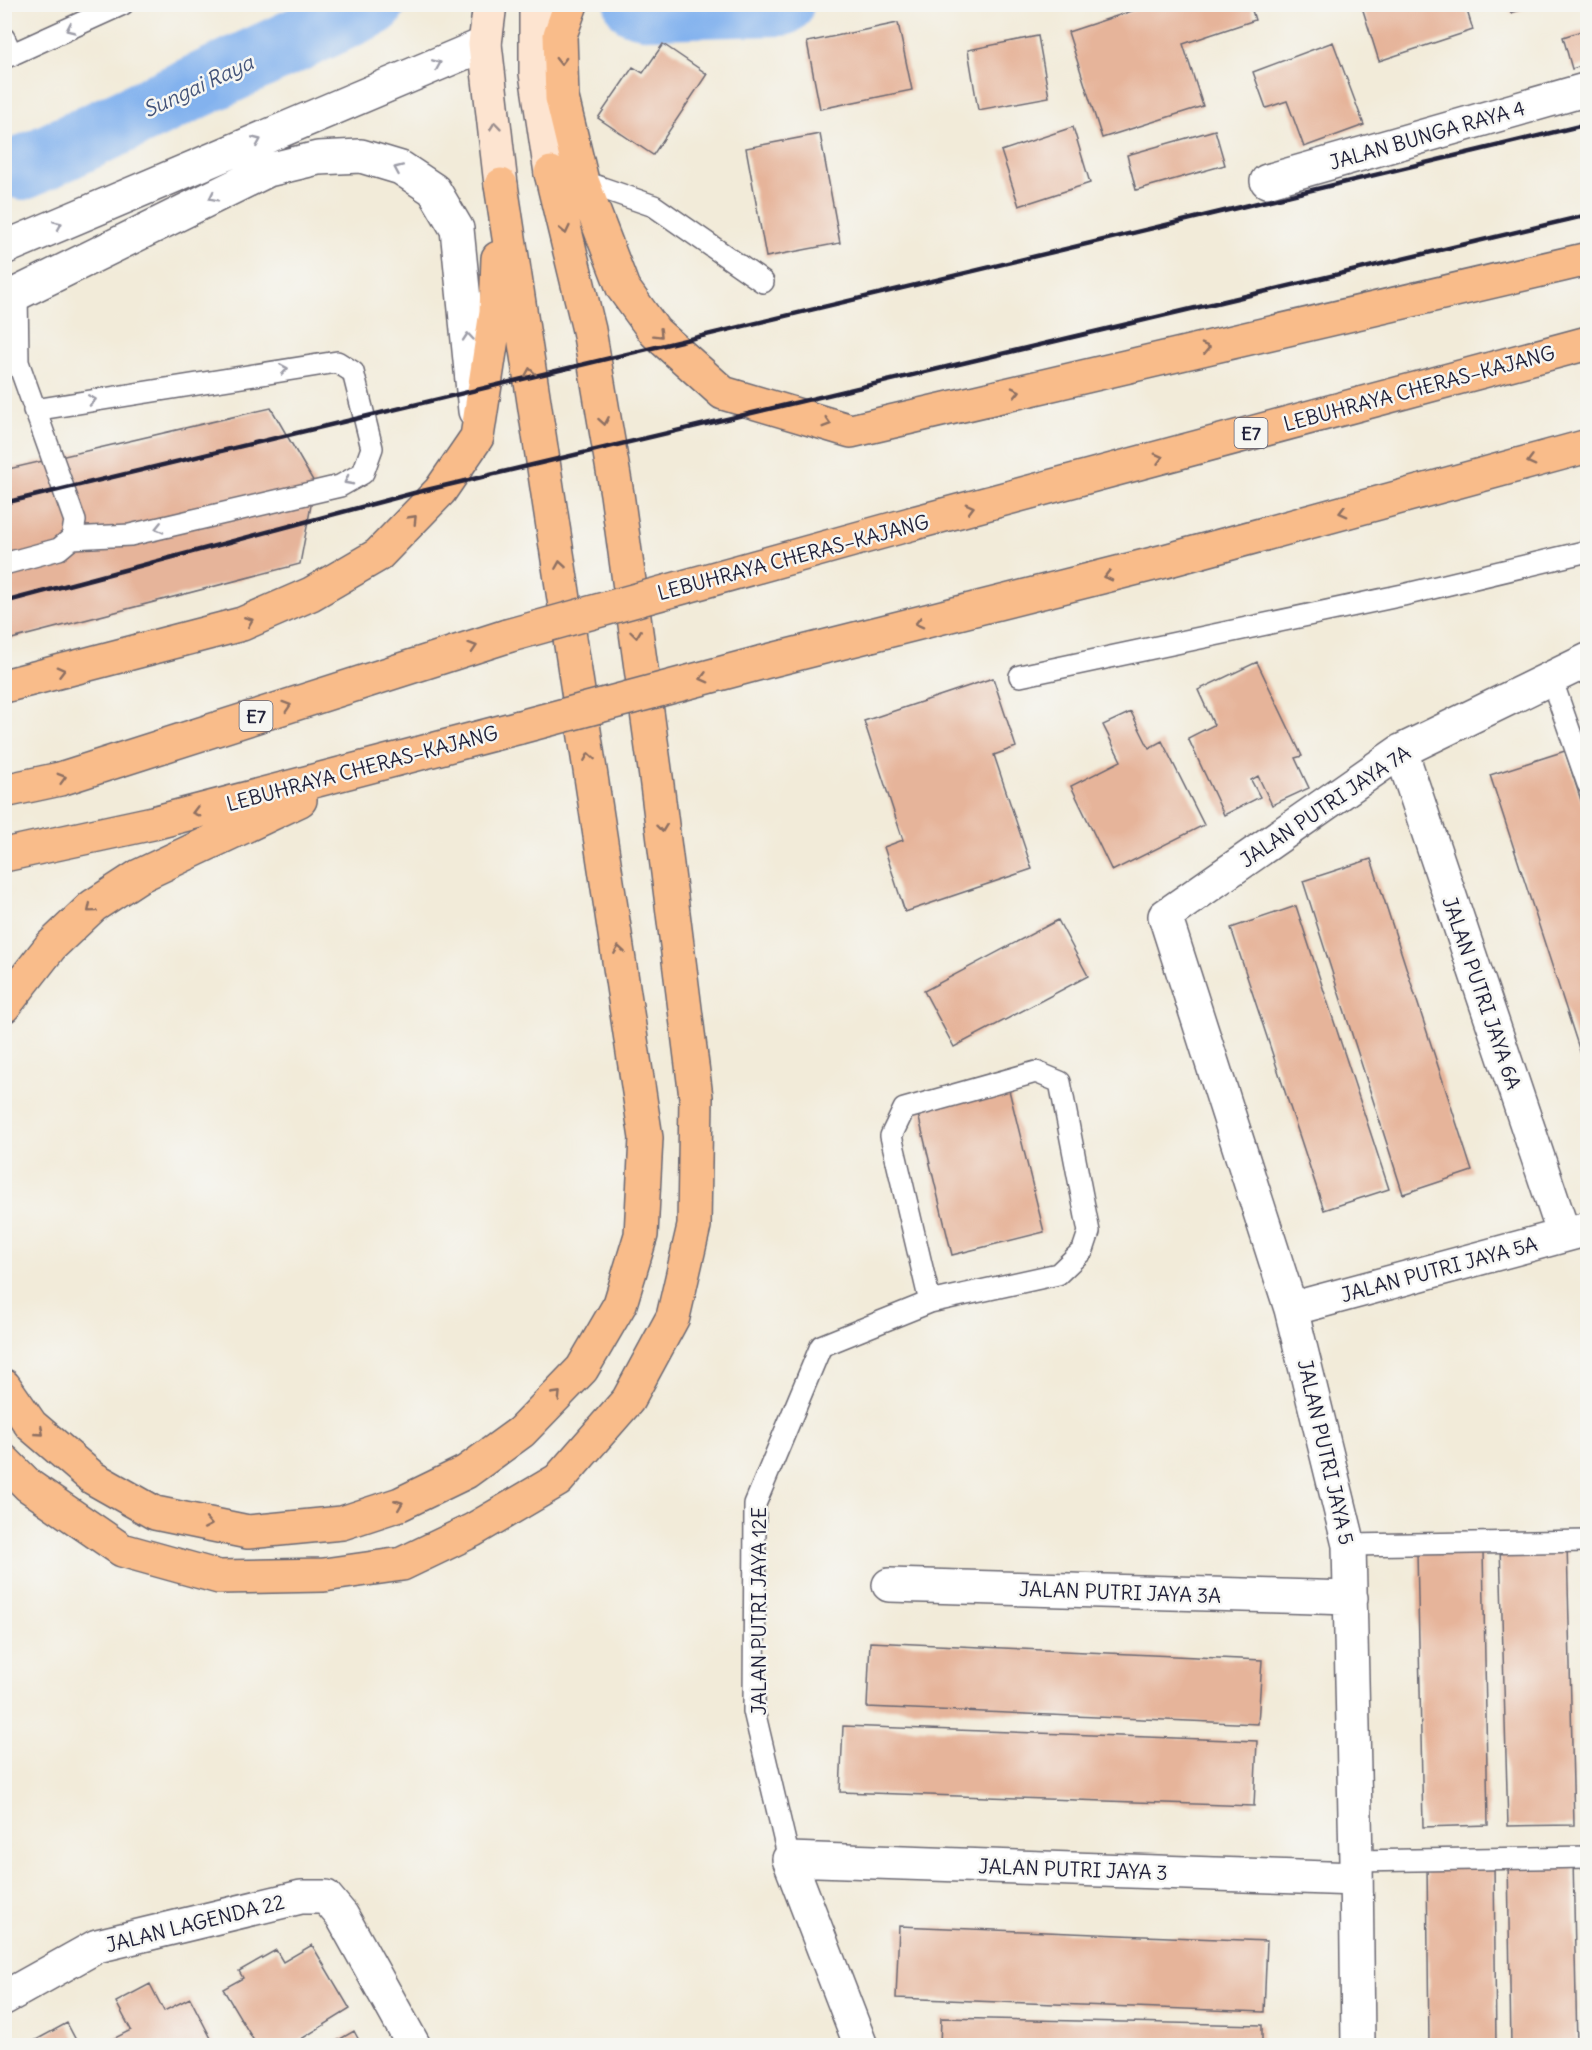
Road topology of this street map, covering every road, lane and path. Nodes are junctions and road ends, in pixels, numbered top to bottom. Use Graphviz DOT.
graph roads {
  1 [pos="123,4"];
  2 [pos="490,4"];
  3 [pos="536,4"];
  4 [pos="571,4"];
  5 [pos="485,44"];
  6 [pos="7,51"];
  7 [pos="1587,88"];
  8 [pos="567,177"];
  9 [pos="1267,181"];
  10 [pos="501,184"];
  11 [pos="4,248"];
  12 [pos="4,255"];
  13 [pos="1587,259"];
  14 [pos="763,282"];
  15 [pos="11,297"];
  16 [pos="1587,343"];
  17 [pos="11,356"];
  18 [pos="34,410"];
  19 [pos="477,437"];
  20 [pos="1587,446"];
  21 [pos="72,538"];
  22 [pos="1587,551"];
  23 [pos="4,564"];
  24 [pos="1587,660"];
  25 [pos="1020,676"];
  26 [pos="1551,678"];
  27 [pos="4,686"];
  28 [pos="1401,752"];
  29 [pos="375,765"];
  30 [pos="1587,784"];
  31 [pos="4,791"];
  32 [pos="4,855"];
  33 [pos="1165,916"];
  34 [pos="4,1006"];
  35 [pos="1576,1232"];
  36 [pos="930,1302"];
  37 [pos="1291,1309"];
  38 [pos="4,1386"];
  39 [pos="4,1461"];
  40 [pos="1587,1541"];
  41 [pos="1350,1545"];
  42 [pos="889,1585"];
  43 [pos="1351,1598"];
  44 [pos="1587,1857"];
  45 [pos="789,1859"];
  46 [pos="1356,1870"];
  47 [pos="4,1998"];
  48 [pos="414,2046"];
  49 [pos="861,2046"];
  50 [pos="1358,2046"];
  1 -- 6 [label="lane, one-way"];
  2 -- 5 [label="main road"];
  3 -- 8 [label="main road"];
  4 -- 8 [label="highway, one-way"];
  10 -- 5 [label="main road, one-way"];
  11 -- 5 [label="street, one-way"];
  7 -- 9 [label="street, JALAN BUNGA RAYA 4"];
  8 -- 13 [label="highway, one-way"];
  8 -- 14 [label="lane"];
  8 -- 39 [label="highway, one-way"];
  10 -- 19 [label="highway"];
  38 -- 10 [label="highway, one-way"];
  12 -- 15 [label="street"];
  15 -- 17 [label="lane"];
  19 -- 15 [label="street, one-way"];
  31 -- 16 [label="highway, LEBUHRAYA CHERAS–KAJANG / E7, one-way, bridge"];
  17 -- 18 [label="lane"];
  18 -- 21 [label="lane"];
  18 -- 21 [label="lane, one-way"];
  27 -- 19 [label="highway, one-way"];
  20 -- 29 [label="highway, LEBUHRAYA CHERAS–KAJANG, one-way, bridge"];
  21 -- 23 [label="lane"];
  22 -- 25 [label="lane"];
  24 -- 26 [label="street, JALAN PUTRI JAYA 7A"];
  26 -- 28 [label="street, JALAN PUTRI JAYA 7A"];
  26 -- 30 [label="lane"];
  28 -- 33 [label="street, JALAN PUTRI JAYA 7A"];
  28 -- 35 [label="street, JALAN PUTRI JAYA 6A"];
  29 -- 32 [label="highway, LEBUHRAYA CHERAS–KAJANG, one-way"];
  29 -- 34 [label="highway, one-way"];
  33 -- 37 [label="street, JALAN PUTRI JAYA 5"];
  35 -- 37 [label="street, JALAN PUTRI JAYA 5A"];
  36 -- 36 [label="lane, JALAN PUTRI JAYA 12E"];
  36 -- 45 [label="lane, JALAN PUTRI JAYA 12E"];
  37 -- 41 [label="street, JALAN PUTRI JAYA 5"];
  40 -- 41 [label="lane"];
  41 -- 43 [label="street, JALAN PUTRI JAYA 5"];
  42 -- 43 [label="street, JALAN PUTRI JAYA 3A"];
  43 -- 46 [label="street, JALAN PUTRI JAYA 5"];
  44 -- 46 [label="lane"];
  45 -- 46 [label="street, JALAN PUTRI JAYA 3"];
  45 -- 49 [label="street"];
  46 -- 50 [label="street, JALAN PUTRI JAYA 5"];
  47 -- 48 [label="street, JALAN LAGENDA 22"];
}
